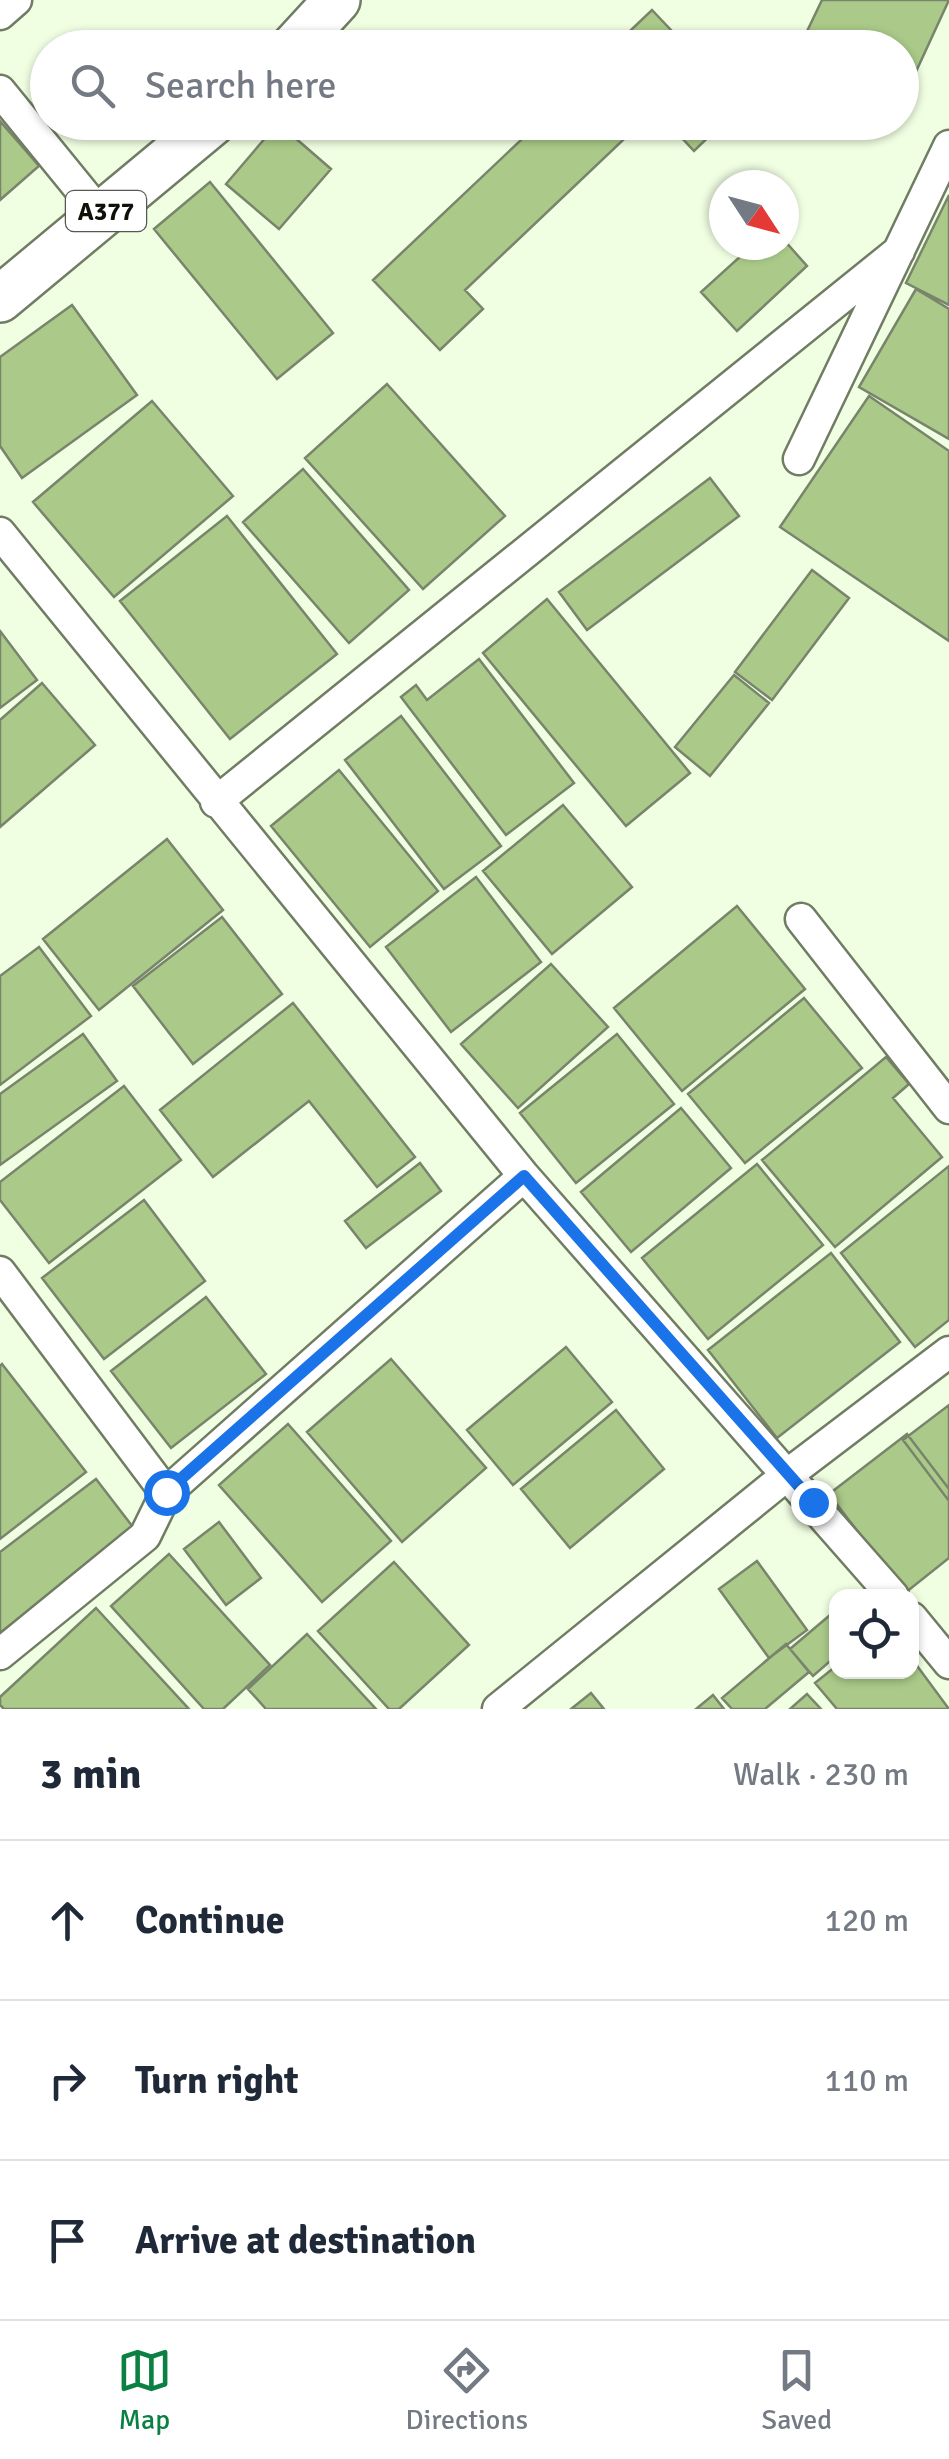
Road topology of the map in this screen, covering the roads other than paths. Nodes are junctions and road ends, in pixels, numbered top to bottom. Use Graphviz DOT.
graph roads {
  1 [pos="16,0"];
  2 [pos="337,0"];
  3 [pos="0,14"];
  4 [pos="310,30"];
  5 [pos="0,91"];
  6 [pos="30,128"];
  7 [pos="40,140"];
  8 [pos="191,140"];
  9 [pos="949,146"];
  10 [pos="101,215"];
  11 [pos="899,251"];
  12 [pos="0,299"];
  13 [pos="799,459"];
  14 [pos="0,533"];
  15 [pos="216,802"];
  16 [pos="800,918"];
  17 [pos="949,1108"];
  18 [pos="524,1176"];
  19 [pos="0,1272"];
  20 [pos="949,1352"];
  21 [pos="787,1475"];
  22 [pos="166,1492"];
  23 [pos="887,1589"];
  24 [pos="919,1626"];
  25 [pos="0,1654"];
  26 [pos="949,1662"];
  27 [pos="498,1709"];
  1 -- 3 [label="street"];
  2 -- 4 [label="main road"];
  5 -- 6 [label="street"];
  7 -- 10 [label="street"];
  8 -- 10 [label="main road, A377"];
  9 -- 11 [label="street"];
  10 -- 12 [label="main road, A377"];
  11 -- 13 [label="street"];
  11 -- 15 [label="street"];
  14 -- 15 [label="street"];
  15 -- 18 [label="street"];
  16 -- 17 [label="street"];
  18 -- 21 [label="street"];
  18 -- 22 [label="street"];
  19 -- 22 [label="street"];
  20 -- 21 [label="street"];
  21 -- 23 [label="street"];
  21 -- 27 [label="street"];
  22 -- 25 [label="street"];
  24 -- 26 [label="street"];
}
